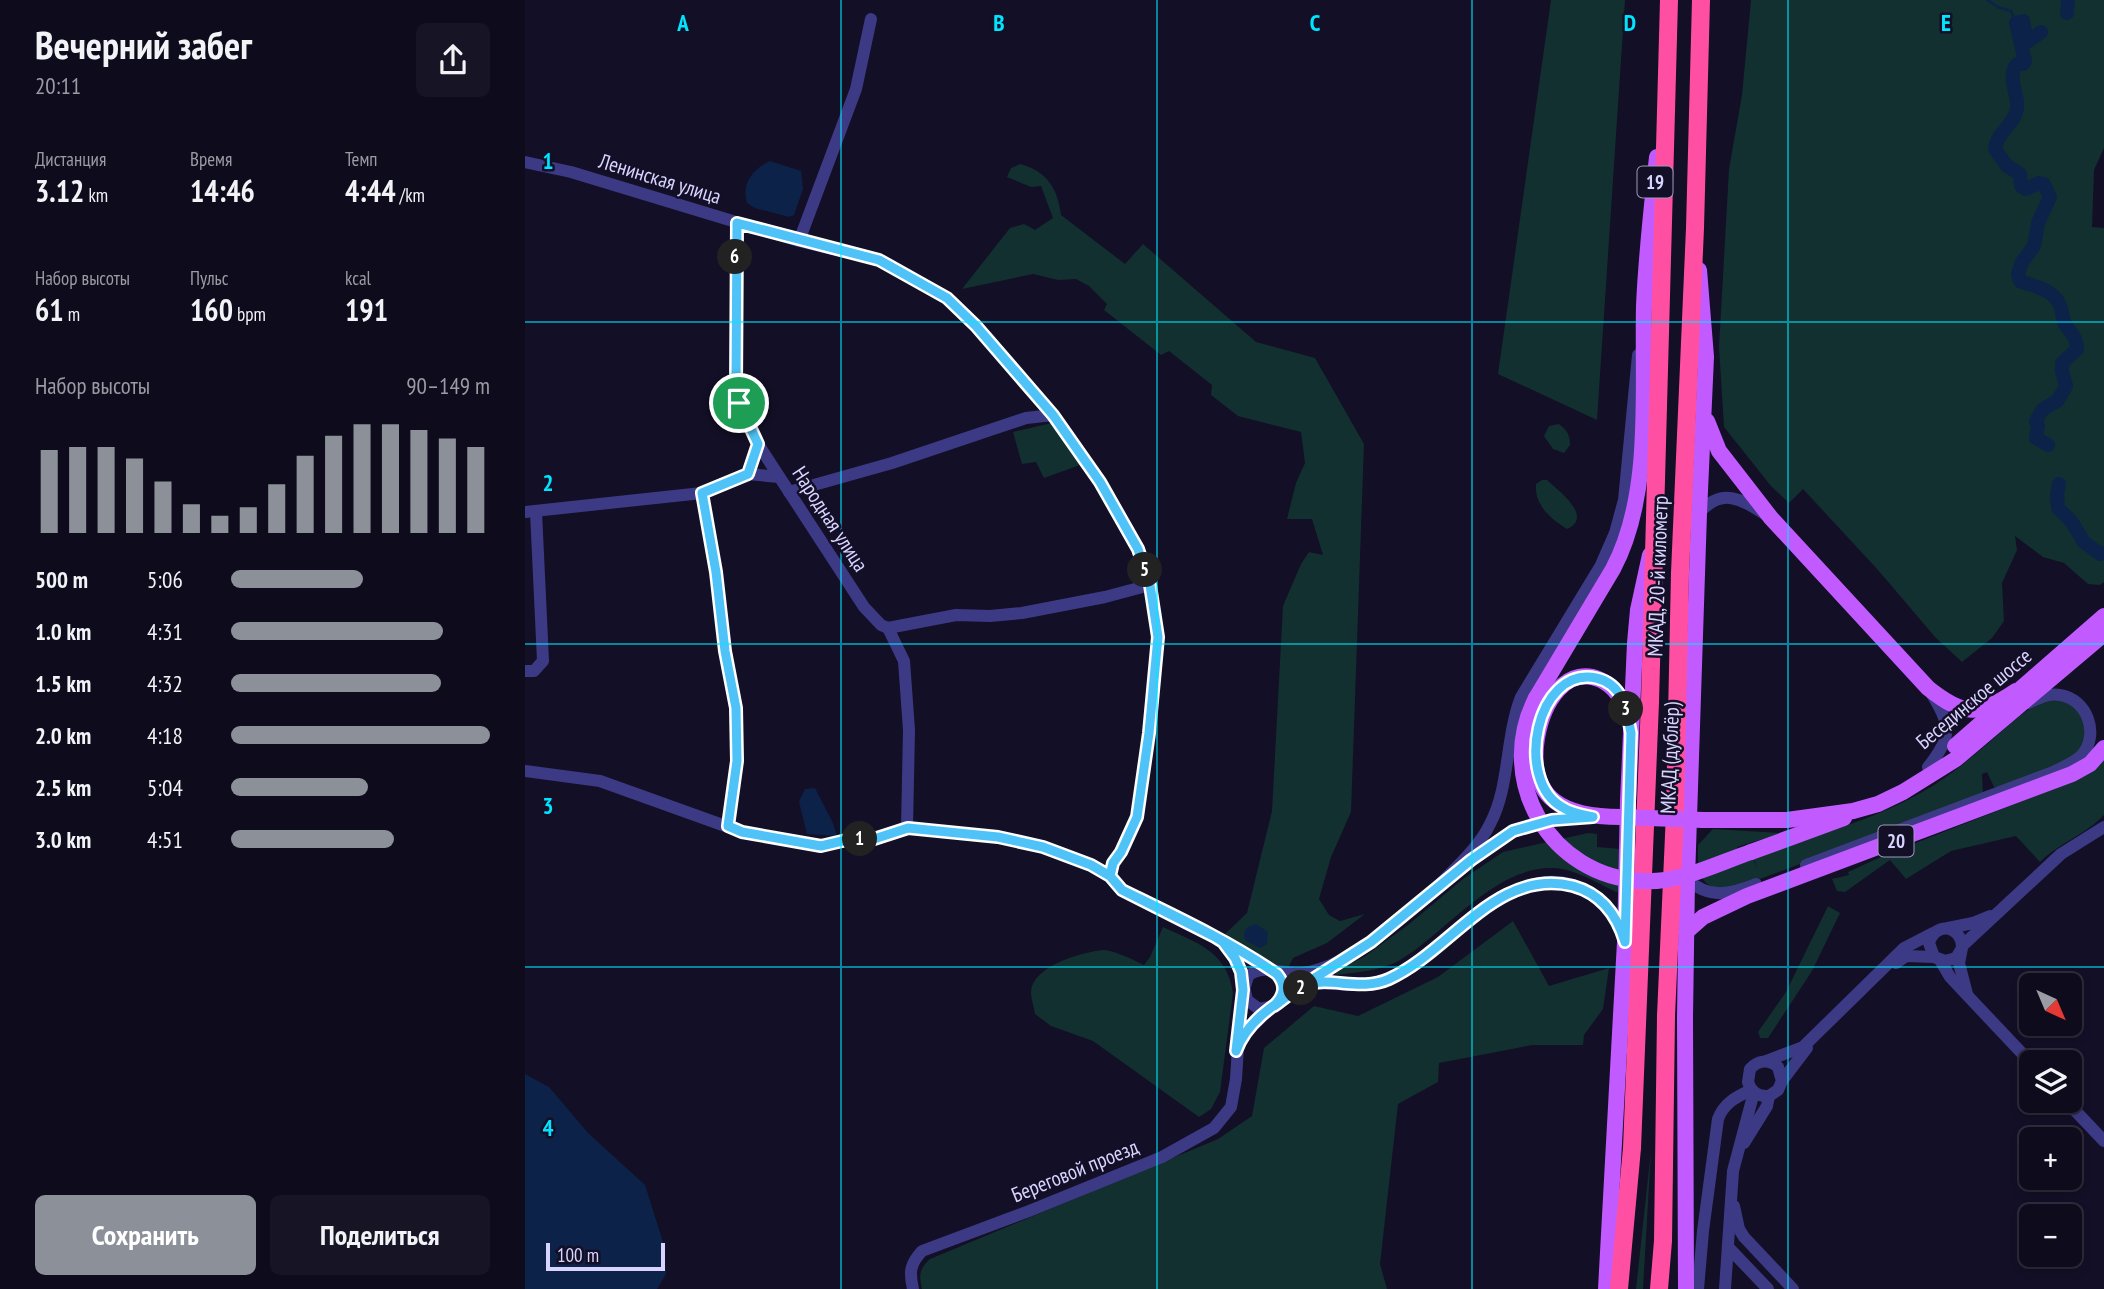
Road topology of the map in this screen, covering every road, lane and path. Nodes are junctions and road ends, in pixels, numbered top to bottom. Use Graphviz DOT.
graph roads {
  1 [pos="1669,0"];
  2 [pos="1702,0"];
  3 [pos="871,19"];
  4 [pos="1667,62"];
  5 [pos="525,162"];
  6 [pos="737,223"];
  7 [pos="1695,228"];
  8 [pos="799,241"];
  9 [pos="1645,302"];
  10 [pos="1705,414"];
  11 [pos="1053,415"];
  12 [pos="758,444"];
  13 [pos="748,474"];
  14 [pos="779,477"];
  15 [pos="789,492"];
  16 [pos="702,493"];
  17 [pos="530,512"];
  18 [pos="1699,513"];
  19 [pos="1771,518"];
  20 [pos="1654,543"];
  21 [pos="1150,585"];
  22 [pos="2104,616"];
  23 [pos="888,628"];
  24 [pos="2104,634"];
  25 [pos="525,671"];
  26 [pos="1928,688"];
  27 [pos="2016,691"];
  28 [pos="2012,711"];
  29 [pos="1631,733"];
  30 [pos="2104,748"];
  31 [pos="1928,767"];
  32 [pos="525,771"];
  33 [pos="1878,804"];
  34 [pos="1823,814"];
  35 [pos="1593,817"];
  36 [pos="728,826"];
  37 [pos="2104,827"];
  38 [pos="903,829"];
  39 [pos="1110,876"];
  40 [pos="1687,878"];
  41 [pos="1434,890"];
  42 [pos="1997,913"];
  43 [pos="1948,928"];
  44 [pos="1686,932"];
  45 [pos="1933,933"];
  46 [pos="1223,942"];
  47 [pos="1625,942"];
  48 [pos="1962,947"];
  49 [pos="1347,958"];
  50 [pos="1937,959"];
  51 [pos="1273,971"];
  52 [pos="1304,985"];
  53 [pos="1243,990"];
  54 [pos="1967,994"];
  55 [pos="1274,1006"];
  56 [pos="2019,1050"];
  57 [pos="1236,1051"];
  58 [pos="1766,1061"];
  59 [pos="1782,1081"];
  60 [pos="1753,1091"];
  61 [pos="1769,1096"];
  62 [pos="2077,1113"];
  63 [pos="2104,1141"];
  64 [pos="1735,1158"];
  65 [pos="1730,1188"];
  66 [pos="1728,1247"];
  67 [pos="1659,1288"];
  68 [pos="913,1289"];
  69 [pos="1606,1289"];
  70 [pos="1619,1289"];
  71 [pos="1686,1289"];
  72 [pos="1698,1289"];
  73 [pos="1724,1289"];
  74 [pos="1768,1289"];
  75 [pos="1793,1289"];
  1 -- 4 [label="highway, МКАД, 20-й километр"];
  2 -- 7 [label="highway, МКАД, 20-й километр"];
  3 -- 8 [label="street"];
  4 -- 9 [label="main road, 19"];
  4 -- 20 [label="highway, МКАД, 20-й километр"];
  5 -- 6 [label="street, Ленинская улица"];
  6 -- 8 [label="street, Ленинская улица"];
  6 -- 12 [label="street, Народная улица"];
  7 -- 10 [label="main road, МКАД (дублёр)"];
  7 -- 67 [label="highway, МКАД, 20-й километр"];
  8 -- 11 [label="street, Ленинская улица"];
  9 -- 33 [label="main road, 20, bridge"];
  9 -- 41 [label="street, 19"];
  10 -- 18 [label="main road, МКАД (дублёр)"];
  10 -- 19 [label="main road"];
  11 -- 15 [label="street"];
  11 -- 21 [label="street, Ленинская улица"];
  12 -- 13 [label="street"];
  12 -- 14 [label="street, Народная улица"];
  13 -- 14 [label="street"];
  13 -- 16 [label="street"];
  14 -- 15 [label="street, Народная улица"];
  15 -- 23 [label="street, Народная улица"];
  16 -- 17 [label="street"];
  16 -- 36 [label="street"];
  17 -- 25 [label="street"];
  18 -- 19 [label="street"];
  18 -- 40 [label="main road, МКАД (дублёр)"];
  19 -- 26 [label="main road"];
  20 -- 29 [label="main road, МКАД (дублёр)"];
  20 -- 70 [label="highway, МКАД, 20-й километр"];
  21 -- 23 [label="street"];
  21 -- 39 [label="street, Ленинская улица"];
  22 -- 27 [label="main road, Бесединское шоссе"];
  23 -- 38 [label="street, Народная улица"];
  24 -- 28 [label="main road, Бесединское шоссе"];
  26 -- 27 [label="main road"];
  26 -- 31 [label="street"];
  27 -- 31 [label="main road, Бесединское шоссе"];
  28 -- 33 [label="main road, Бесединское шоссе"];
  28 -- 40 [label="street"];
  29 -- 35 [label="main road"];
  29 -- 47 [label="main road, МКАД (дублёр)"];
  30 -- 44 [label="main road, 20"];
  31 -- 34 [label="main road, Бесединское шоссе"];
  32 -- 36 [label="street"];
  33 -- 34 [label="main road, Бесединское шоссе"];
  34 -- 35 [label="main road, Бесединское шоссе, bridge"];
  35 -- 41 [label="street, Бесединское шоссе"];
  36 -- 38 [label="street"];
  37 -- 42 [label="street"];
  38 -- 39 [label="street"];
  39 -- 46 [label="street"];
  40 -- 44 [label="main road, МКАД (дублёр)"];
  41 -- 49 [label="street, Бесединское шоссе"];
  42 -- 43 [label="street"];
  42 -- 48 [label="street"];
  43 -- 45 [label="street"];
  43 -- 48 [label="street"];
  44 -- 71 [label="main road, МКАД (дублёр)"];
  45 -- 50 [label="street"];
  45 -- 58 [label="street"];
  46 -- 51 [label="street"];
  46 -- 53 [label="street"];
  47 -- 52 [label="street"];
  47 -- 69 [label="main road, МКАД (дублёр)"];
  48 -- 50 [label="street"];
  48 -- 54 [label="street"];
  49 -- 51 [label="street, Бесединское шоссе"];
  49 -- 52 [label="street, Бесединское шоссе"];
  50 -- 54 [label="street"];
  50 -- 59 [label="street"];
  51 -- 53 [label="street"];
  51 -- 55 [label="street"];
  52 -- 55 [label="street, Бесединское шоссе"];
  53 -- 55 [label="street"];
  53 -- 57 [label="street, Береговой проезд"];
  54 -- 56 [label="street"];
  55 -- 57 [label="street, Бесединское шоссе"];
  57 -- 68 [label="street, Береговой проезд"];
  58 -- 59 [label="street"];
  58 -- 60 [label="street"];
  59 -- 61 [label="street"];
  60 -- 61 [label="street"];
  60 -- 64 [label="street"];
  60 -- 72 [label="street"];
  61 -- 64 [label="street"];
  62 -- 63 [label="street"];
  64 -- 65 [label="street"];
  65 -- 66 [label="street"];
  65 -- 75 [label="street"];
  66 -- 73 [label="street"];
  66 -- 74 [label="street"];
}
